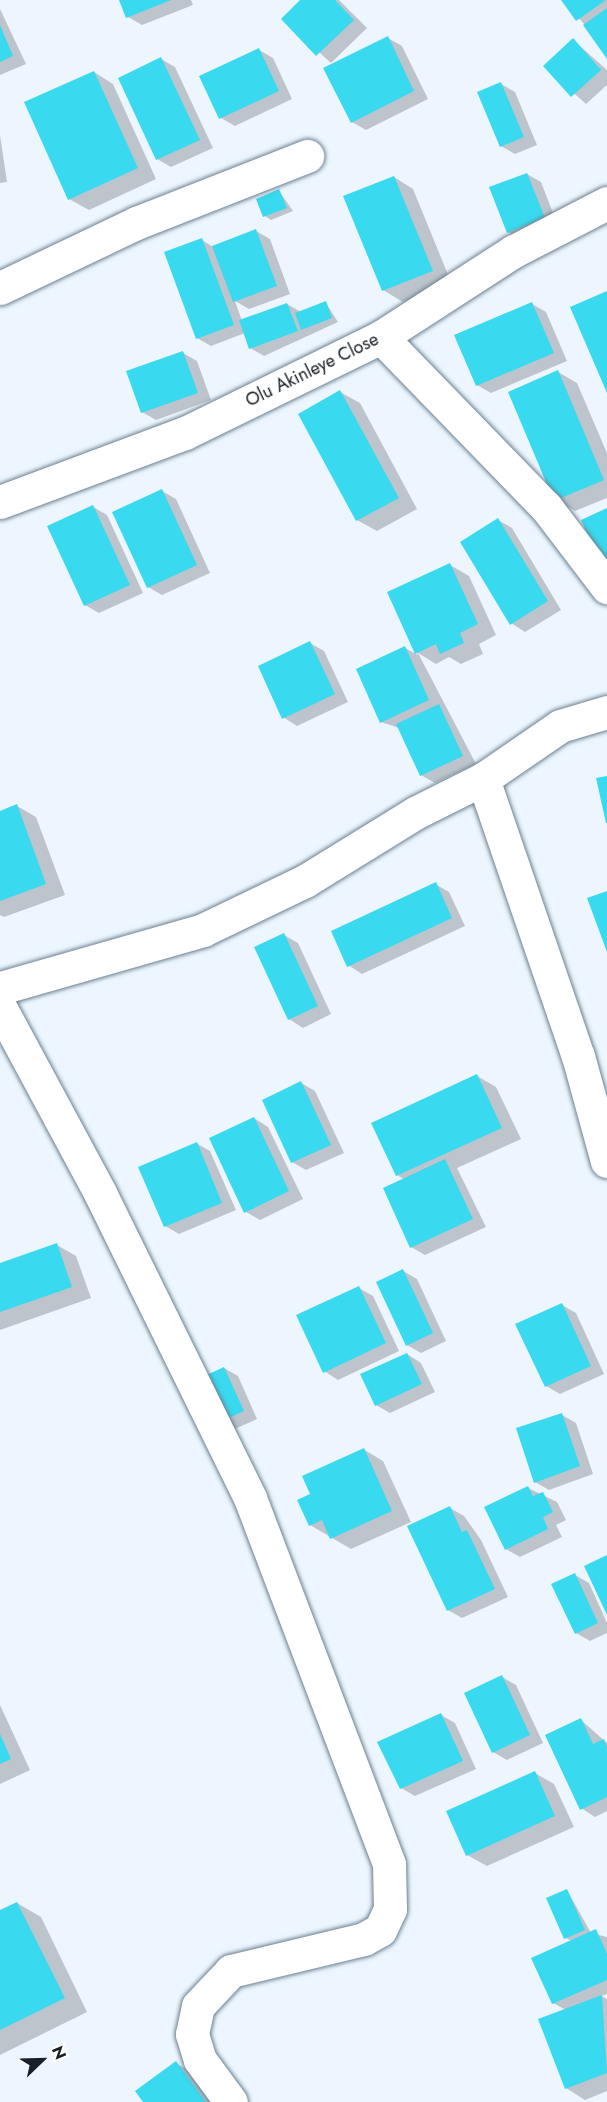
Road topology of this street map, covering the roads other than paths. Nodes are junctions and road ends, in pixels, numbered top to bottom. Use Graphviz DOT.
graph roads {
  1 [pos="307,156"];
  2 [pos="607,203"];
  3 [pos="0,288"];
  4 [pos="381,337"];
  5 [pos="0,502"];
  6 [pos="607,587"];
  7 [pos="607,712"];
  8 [pos="483,779"];
  9 [pos="0,988"];
  10 [pos="0,1007"];
  11 [pos="607,1161"];
  12 [pos="231,2102"];
  1 -- 3 [label="street"];
  2 -- 4 [label="street, Olu Akinleye Close"];
  4 -- 5 [label="street, Olu Akinleye Close"];
  4 -- 6 [label="street"];
  7 -- 8 [label="street"];
  8 -- 9 [label="street"];
  8 -- 11 [label="street"];
  10 -- 12 [label="street"];
}
